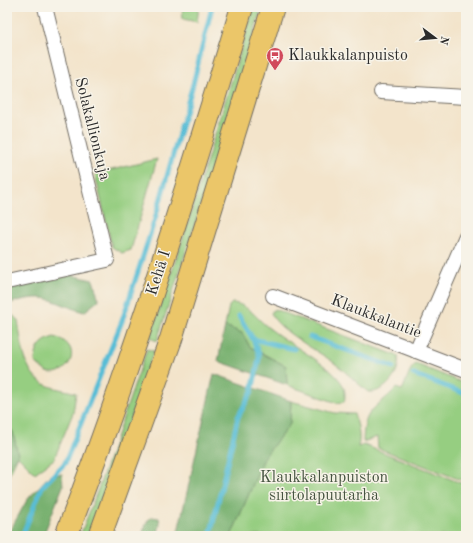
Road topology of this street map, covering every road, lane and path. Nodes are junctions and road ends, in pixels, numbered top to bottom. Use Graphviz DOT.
graph roads {
  1 [pos="45,7"];
  2 [pos="242,7"];
  3 [pos="273,7"];
  4 [pos="381,92"];
  5 [pos="466,97"];
  6 [pos="466,236"];
  7 [pos="7,282"];
  8 [pos="273,296"];
  9 [pos="416,351"];
  10 [pos="466,370"];
  11 [pos="66,536"];
  12 [pos="100,536"];
  1 -- 7 [label="street, Solakallionkuja"];
  2 -- 11 [label="highway, Kehä I"];
  3 -- 12 [label="highway, Kehä I"];
  4 -- 5 [label="street"];
  6 -- 9 [label="street"];
  8 -- 9 [label="street, Klaukkalantie"];
  9 -- 10 [label="street, Klaukkalantie"];
}
